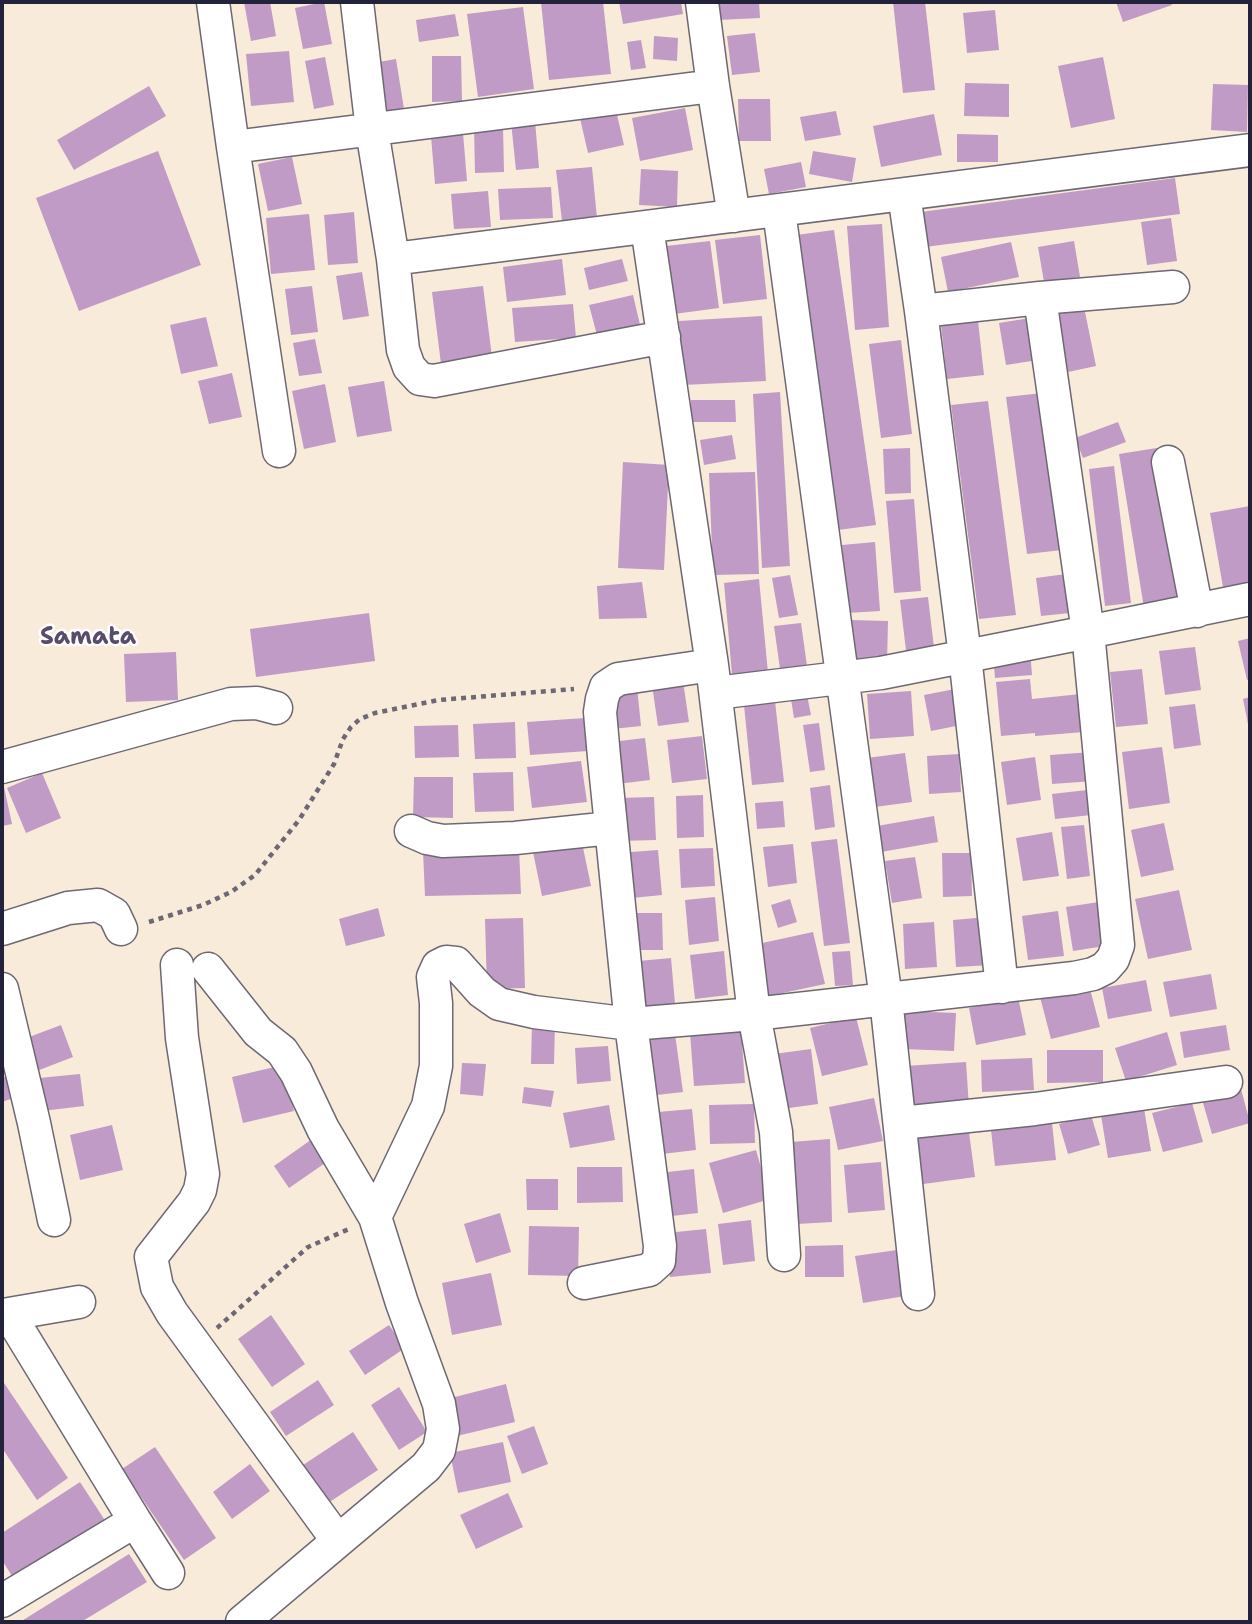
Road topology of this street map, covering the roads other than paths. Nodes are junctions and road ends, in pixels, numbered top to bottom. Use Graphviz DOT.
graph roads {
  1 [pos="213,2"];
  2 [pos="357,2"];
  3 [pos="702,2"];
  4 [pos="713,86"];
  5 [pos="372,130"];
  6 [pos="233,147"];
  7 [pos="1250,150"];
  8 [pos="904,194"];
  9 [pos="779,211"];
  10 [pos="734,216"];
  11 [pos="647,227"];
  12 [pos="393,259"];
  13 [pos="1173,287"];
  14 [pos="1040,299"];
  15 [pos="921,311"];
  16 [pos="664,337"];
  17 [pos="279,451"];
  18 [pos="1168,462"];
  19 [pos="1250,599"];
  20 [pos="1197,611"];
  21 [pos="1088,632"];
  22 [pos="965,656"];
  23 [pos="841,677"];
  24 [pos="714,679"];
  25 [pos="276,708"];
  26 [pos="2,767"];
  27 [pos="611,828"];
  28 [pos="411,831"];
  29 [pos="2,929"];
  30 [pos="121,929"];
  31 [pos="177,965"];
  32 [pos="208,969"];
  33 [pos="1002,987"];
  34 [pos="2,989"];
  35 [pos="886,999"];
  36 [pos="754,1014"];
  37 [pos="631,1024"];
  38 [pos="1226,1082"];
  39 [pos="901,1123"];
  40 [pos="375,1217"];
  41 [pos="54,1220"];
  42 [pos="784,1255"];
  43 [pos="584,1283"];
  44 [pos="918,1294"];
  45 [pos="79,1302"];
  46 [pos="5,1315"];
  47 [pos="135,1521"];
  48 [pos="338,1541"];
  49 [pos="169,1573"];
  50 [pos="2,1601"];
  51 [pos="242,1622"];
  1 -- 6 [label="street"];
  2 -- 5 [label="street"];
  3 -- 4 [label="street"];
  4 -- 5 [label="street"];
  4 -- 10 [label="street"];
  5 -- 6 [label="street"];
  5 -- 12 [label="street"];
  6 -- 17 [label="street"];
  7 -- 8 [label="street"];
  8 -- 9 [label="street"];
  8 -- 15 [label="street"];
  9 -- 10 [label="street"];
  9 -- 23 [label="street"];
  10 -- 11 [label="street"];
  11 -- 12 [label="street"];
  11 -- 16 [label="street"];
  12 -- 16 [label="street"];
  13 -- 14 [label="street"];
  14 -- 15 [label="street"];
  14 -- 21 [label="street"];
  15 -- 22 [label="street"];
  16 -- 24 [label="street"];
  18 -- 20 [label="street"];
  19 -- 20 [label="street"];
  20 -- 21 [label="street"];
  21 -- 22 [label="street"];
  21 -- 33 [label="street"];
  22 -- 23 [label="street"];
  22 -- 33 [label="street"];
  23 -- 24 [label="street"];
  23 -- 35 [label="street"];
  24 -- 27 [label="street"];
  24 -- 36 [label="street"];
  25 -- 26 [label="street"];
  27 -- 28 [label="street"];
  27 -- 37 [label="street"];
  29 -- 30 [label="street"];
  31 -- 48 [label="street"];
  32 -- 40 [label="street"];
  33 -- 35 [label="street"];
  34 -- 41 [label="street"];
  35 -- 36 [label="street"];
  35 -- 39 [label="street"];
  36 -- 37 [label="street"];
  36 -- 42 [label="street"];
  37 -- 40 [label="street"];
  37 -- 43 [label="street"];
  38 -- 39 [label="street"];
  39 -- 44 [label="street"];
  40 -- 48 [label="street"];
  45 -- 46 [label="street"];
  46 -- 47 [label="street"];
  47 -- 49 [label="street"];
  47 -- 50 [label="street"];
  48 -- 51 [label="street"];
}
